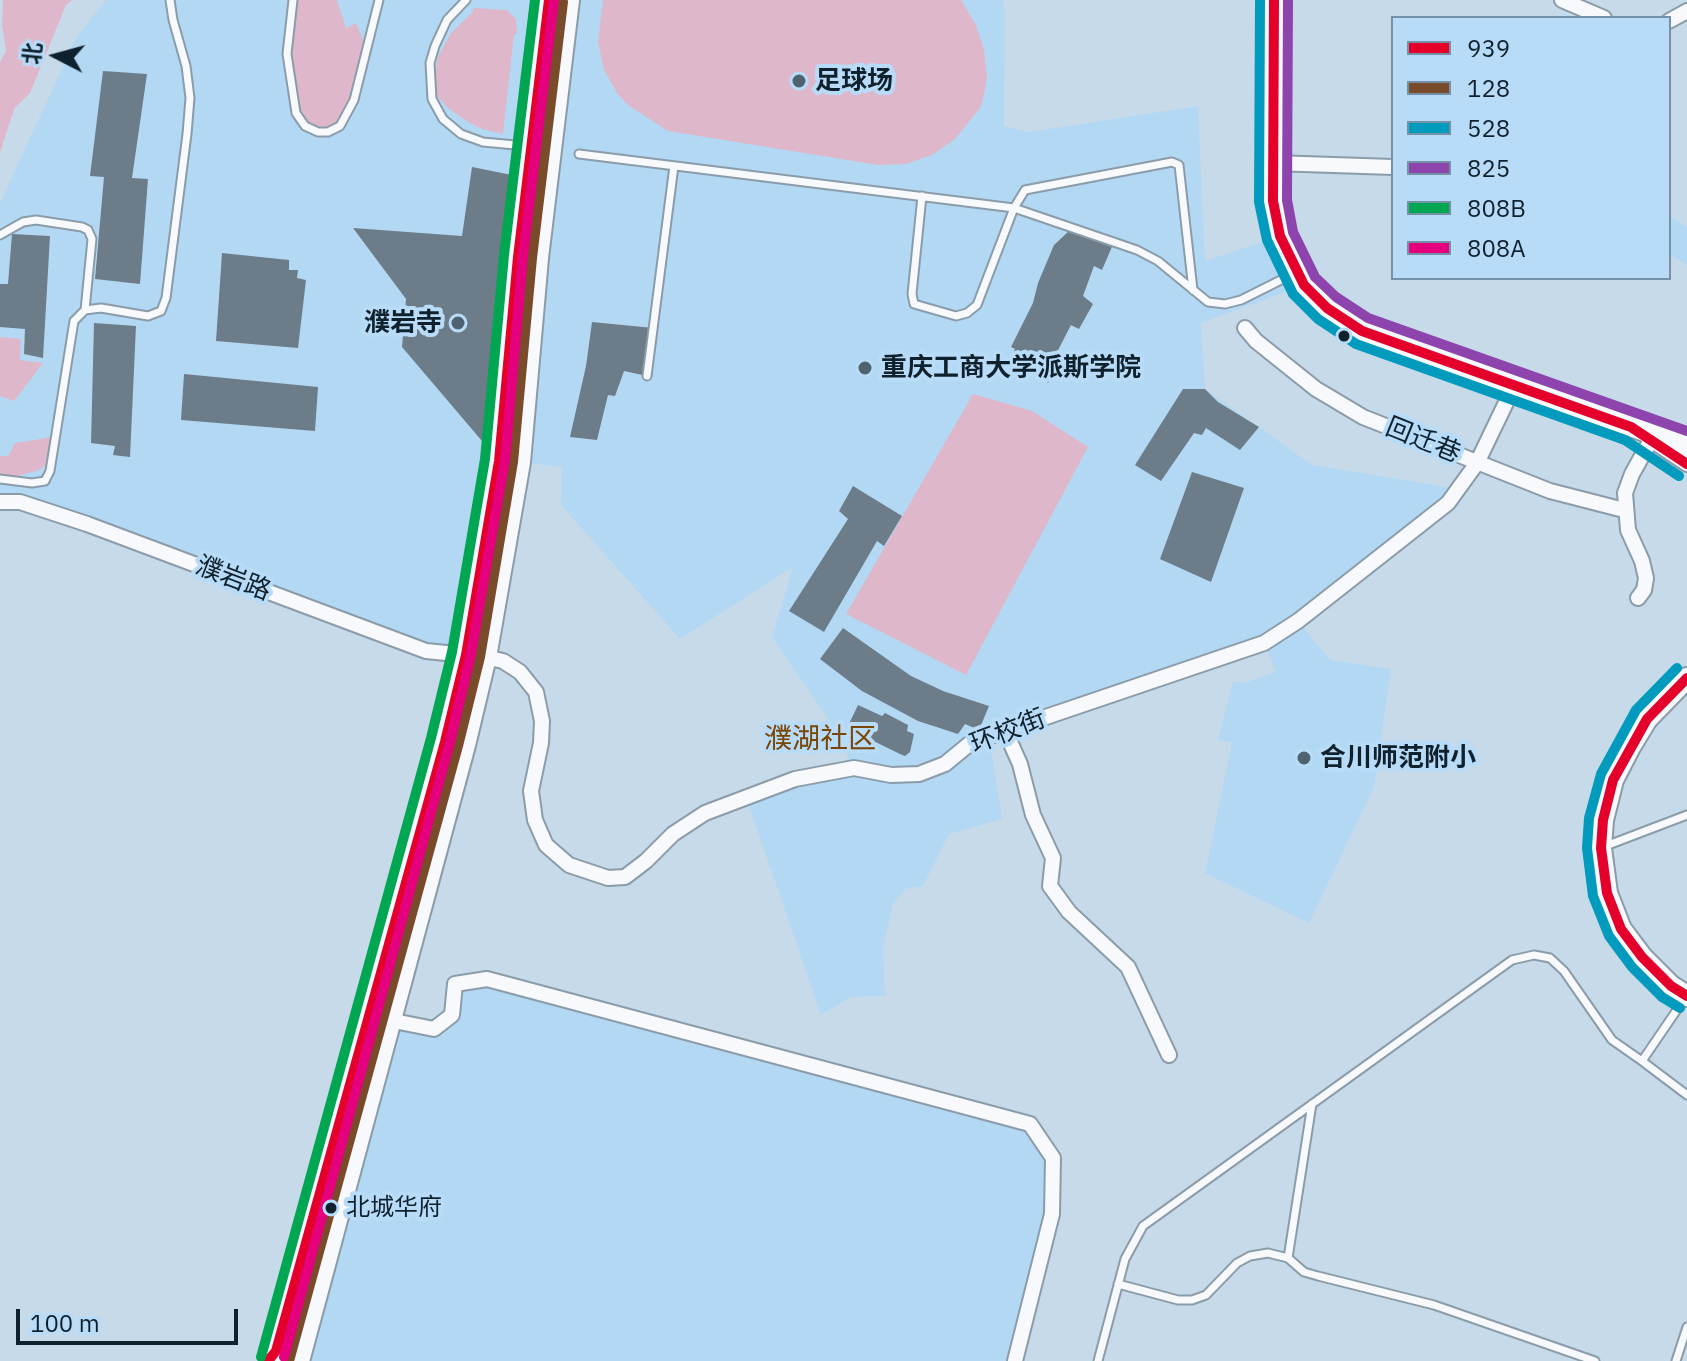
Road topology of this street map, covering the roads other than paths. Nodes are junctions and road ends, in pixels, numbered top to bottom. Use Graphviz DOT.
graph roads {
  1 [pos="170,0"];
  2 [pos="293,0"];
  3 [pos="379,0"];
  4 [pos="466,0"];
  5 [pos="549,0"];
  6 [pos="568,0"];
  7 [pos="1274,0"];
  8 [pos="1562,0"];
  9 [pos="1599,16"];
  10 [pos="515,145"];
  11 [pos="579,154"];
  12 [pos="1273,163"];
  13 [pos="674,166"];
  14 [pos="1391,167"];
  15 [pos="922,196"];
  16 [pos="1014,208"];
  17 [pos="0,235"];
  18 [pos="1297,272"];
  19 [pos="1193,290"];
  20 [pos="85,310"];
  21 [pos="1245,328"];
  22 [pos="647,376"];
  23 [pos="1514,386"];
  24 [pos="1631,427"];
  25 [pos="1651,440"];
  26 [pos="1687,446"];
  27 [pos="1477,463"];
  28 [pos="1687,464"];
  29 [pos="0,479"];
  30 [pos="0,502"];
  31 [pos="1624,510"];
  32 [pos="1638,598"];
  33 [pos="476,656"];
  34 [pos="1687,678"];
  35 [pos="1007,735"];
  36 [pos="1687,815"];
  37 [pos="1601,848"];
  38 [pos="1687,996"];
  39 [pos="389,1020"];
  40 [pos="1169,1055"];
  41 [pos="1642,1061"];
  42 [pos="1687,1095"];
  43 [pos="1312,1104"];
  44 [pos="1288,1258"];
  45 [pos="1118,1284"];
  46 [pos="1687,1327"];
  47 [pos="273,1358"];
  48 [pos="298,1361"];
  49 [pos="1015,1361"];
  50 [pos="1098,1361"];
  51 [pos="1595,1361"];
  52 [pos="1676,1361"];
  1 -- 20 [label="lane"];
  2 -- 3 [label="lane"];
  4 -- 10 [label="lane"];
  5 -- 33 [label="main road"];
  6 -- 33 [label="main road"];
  7 -- 12 [label="main road"];
  8 -- 9 [label="street"];
  11 -- 13 [label="lane"];
  12 -- 14 [label="street"];
  12 -- 18 [label="main road"];
  13 -- 15 [label="lane"];
  13 -- 22 [label="lane"];
  15 -- 16 [label="lane"];
  15 -- 16 [label="lane"];
  16 -- 19 [label="lane"];
  16 -- 19 [label="lane"];
  17 -- 20 [label="lane"];
  18 -- 19 [label="lane"];
  18 -- 23 [label="main road"];
  20 -- 29 [label="lane"];
  21 -- 27 [label="street, 回迁巷"];
  23 -- 24 [label="main road"];
  23 -- 27 [label="street, 环校街"];
  24 -- 25 [label="street"];
  24 -- 26 [label="main road"];
  25 -- 28 [label="street"];
  25 -- 31 [label="street"];
  27 -- 31 [label="street, 回迁巷"];
  27 -- 35 [label="street, 环校街"];
  30 -- 33 [label="street, 濮岩路"];
  31 -- 32 [label="street"];
  33 -- 35 [label="street, 环校街"];
  33 -- 39 [label="main road"];
  33 -- 47 [label="main road"];
  34 -- 37 [label="main road"];
  35 -- 40 [label="street"];
  36 -- 37 [label="lane"];
  37 -- 38 [label="main road"];
  38 -- 41 [label="lane"];
  39 -- 48 [label="main road"];
  39 -- 49 [label="street"];
  41 -- 42 [label="lane"];
  41 -- 43 [label="lane"];
  43 -- 44 [label="lane"];
  43 -- 45 [label="lane"];
  44 -- 45 [label="lane"];
  44 -- 51 [label="lane"];
  45 -- 50 [label="lane"];
  46 -- 52 [label="lane"];
}
